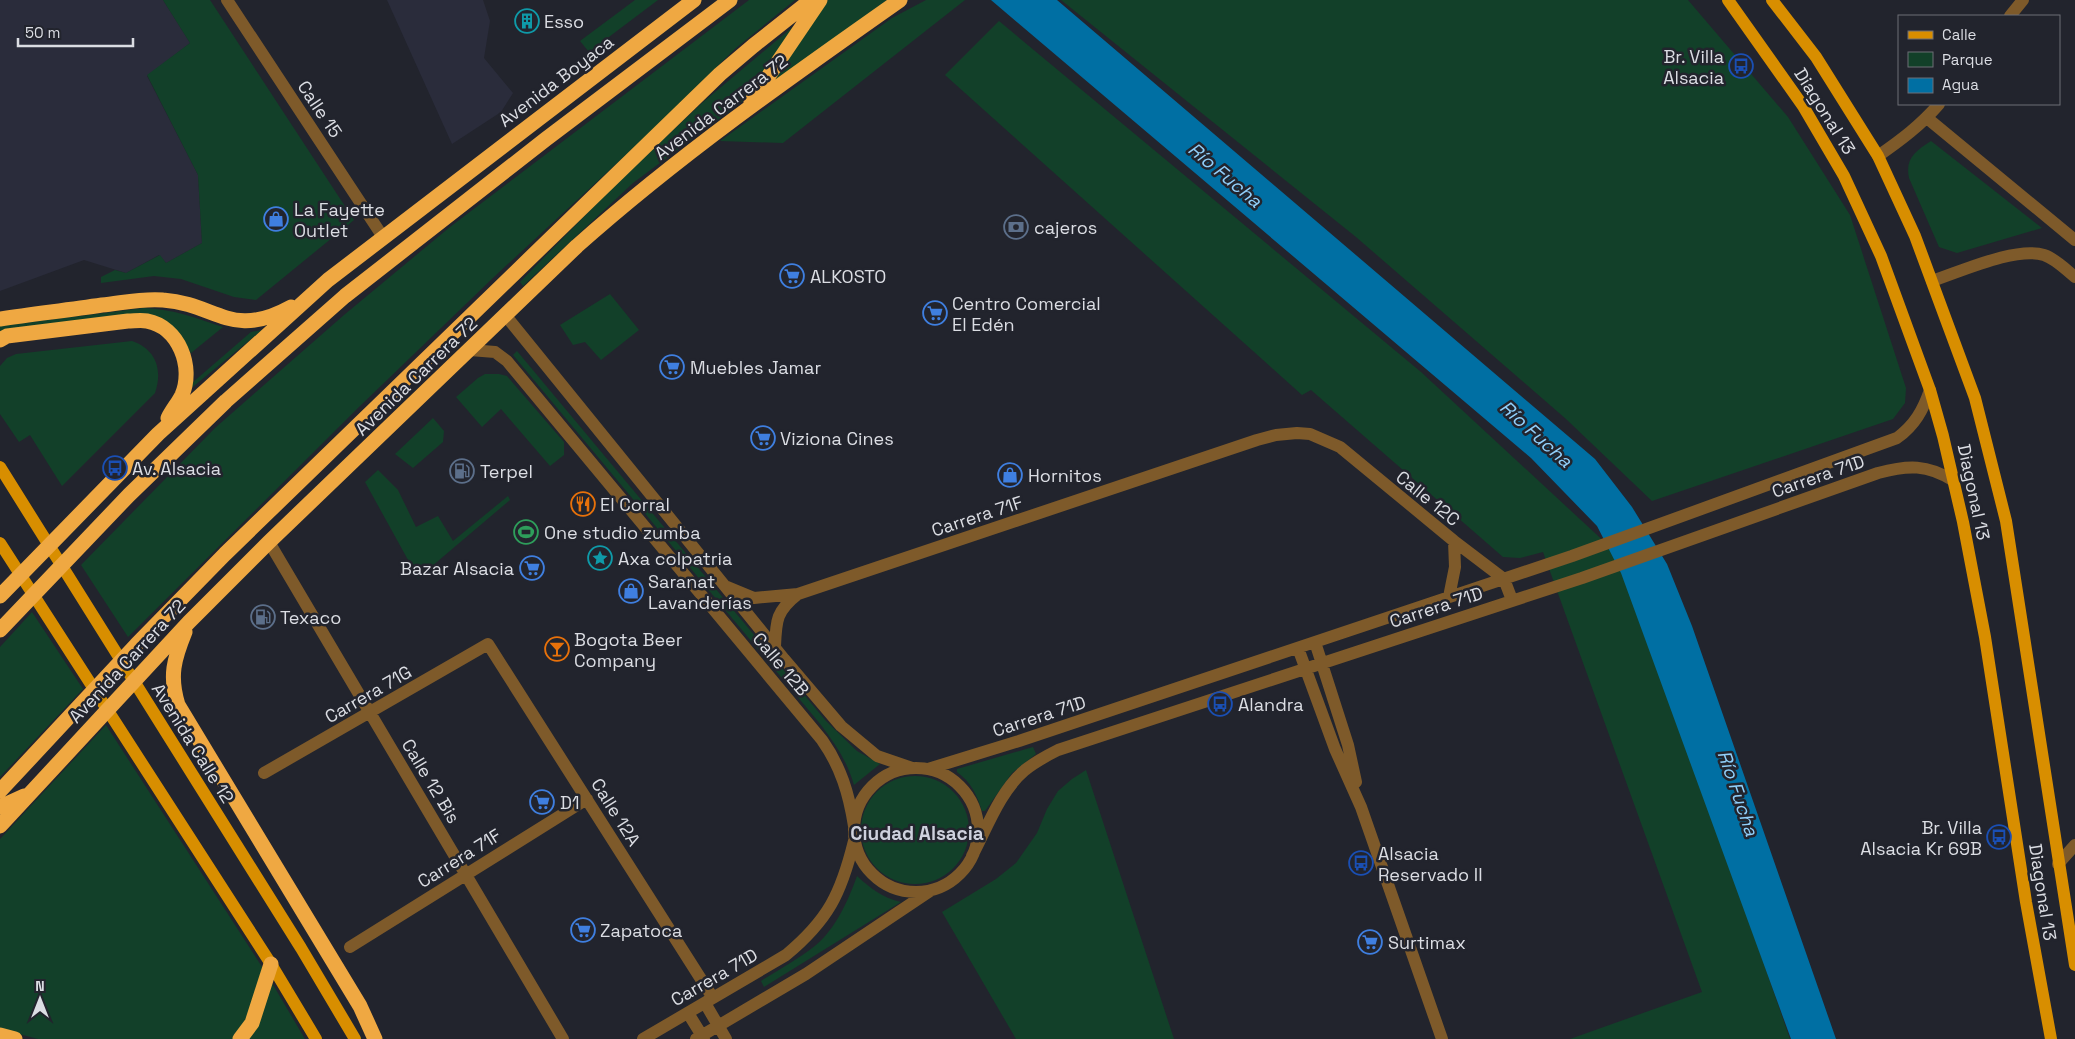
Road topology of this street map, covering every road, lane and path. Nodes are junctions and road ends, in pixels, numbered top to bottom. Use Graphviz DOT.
graph roads {
  1 [pos="227,0"];
  2 [pos="694,0"];
  3 [pos="715,0"];
  4 [pos="730,0"];
  5 [pos="811,0"];
  6 [pos="820,0"];
  7 [pos="900,0"];
  8 [pos="905,0"];
  9 [pos="1728,0"];
  10 [pos="1772,0"];
  11 [pos="2023,0"];
  12 [pos="883,12"];
  13 [pos="2011,15"];
  14 [pos="708,17"];
  15 [pos="1938,105"];
  16 [pos="744,112"];
  17 [pos="1927,118"];
  18 [pos="1878,156"];
  19 [pos="502,173"];
  20 [pos="442,192"];
  21 [pos="383,237"];
  22 [pos="2075,240"];
  23 [pos="2075,277"];
  24 [pos="328,280"];
  25 [pos="1932,281"];
  26 [pos="345,296"];
  27 [pos="506,316"];
  28 [pos="0,319"];
  29 [pos="277,326"];
  30 [pos="0,340"];
  31 [pos="470,350"];
  32 [pos="1930,390"];
  33 [pos="158,434"];
  34 [pos="1310,434"];
  35 [pos="0,467"];
  36 [pos="114,479"];
  37 [pos="1954,482"];
  38 [pos="82,542"];
  39 [pos="269,542"];
  40 [pos="1454,542"];
  41 [pos="0,543"];
  42 [pos="1504,579"];
  43 [pos="725,586"];
  44 [pos="798,594"];
  45 [pos="0,596"];
  46 [pos="1448,597"];
  47 [pos="1512,600"];
  48 [pos="189,622"];
  49 [pos="0,630"];
  50 [pos="1315,642"];
  51 [pos="488,644"];
  52 [pos="774,647"];
  53 [pos="1298,648"];
  54 [pos="1322,664"];
  55 [pos="1306,669"];
  56 [pos="370,712"];
  57 [pos="912,768"];
  58 [pos="928,769"];
  59 [pos="264,773"];
  60 [pos="0,791"];
  61 [pos="31,792"];
  62 [pos="587,800"];
  63 [pos="1361,806"];
  64 [pos="0,807"];
  65 [pos="0,826"];
  66 [pos="854,832"];
  67 [pos="2075,845"];
  68 [pos="972,856"];
  69 [pos="2058,864"];
  70 [pos="466,874"];
  71 [pos="934,889"];
  72 [pos="350,947"];
  73 [pos="271,964"];
  74 [pos="2075,965"];
  75 [pos="709,1001"];
  76 [pos="688,1013"];
  77 [pos="719,1026"];
  78 [pos="0,1035"];
  79 [pos="701,1038"];
  80 [pos="15,1039"];
  81 [pos="240,1039"];
  82 [pos="316,1039"];
  83 [pos="355,1039"];
  84 [pos="375,1039"];
  85 [pos="563,1039"];
  86 [pos="643,1039"];
  87 [pos="726,1039"];
  88 [pos="1442,1039"];
  89 [pos="2051,1039"];
  1 -- 21 [label="street, Calle 15"];
  2 -- 20 [label="highway, Avenida Boyaca"];
  3 -- 14 [label="highway"];
  4 -- 14 [label="highway"];
  5 -- 60 [label="highway, Avenida Carrera 72"];
  6 -- 16 [label="highway"];
  7 -- 12 [label="highway, Avenida Carrera 72"];
  8 -- 12 [label="highway"];
  9 -- 32 [label="main road, Diagonal 13"];
  10 -- 18 [label="main road, Diagonal 13"];
  11 -- 13 [label="street"];
  12 -- 16 [label="highway, Avenida Carrera 72"];
  14 -- 19 [label="highway"];
  15 -- 17 [label="street"];
  16 -- 27 [label="highway, Avenida Carrera 72"];
  17 -- 18 [label="street"];
  17 -- 22 [label="street"];
  18 -- 25 [label="main road, Diagonal 13"];
  19 -- 20 [label="highway"];
  19 -- 26 [label="highway"];
  20 -- 21 [label="highway"];
  21 -- 24 [label="highway"];
  23 -- 25 [label="street"];
  24 -- 28 [label="highway"];
  24 -- 29 [label="highway"];
  25 -- 69 [label="main road, Diagonal 13"];
  26 -- 29 [label="highway"];
  26 -- 38 [label="highway"];
  27 -- 31 [label="highway, Avenida Carrera 72"];
  27 -- 43 [label="street, Calle 12B"];
  29 -- 33 [label="highway"];
  30 -- 33 [label="highway"];
  31 -- 39 [label="highway, Avenida Carrera 72"];
  31 -- 66 [label="street, Calle 12B"];
  32 -- 37 [label="main road, Diagonal 13"];
  32 -- 42 [label="street, Carrera 71D"];
  33 -- 36 [label="highway"];
  34 -- 40 [label="street, Calle 12C"];
  34 -- 44 [label="street, Carrera 71F"];
  35 -- 83 [label="main road, Avenida Calle 12"];
  36 -- 38 [label="highway"];
  36 -- 45 [label="highway"];
  37 -- 47 [label="street, Carrera 71D"];
  37 -- 89 [label="main road, Diagonal 13"];
  38 -- 49 [label="highway"];
  39 -- 48 [label="highway, Avenida Carrera 72"];
  39 -- 56 [label="street, Calle 12 Bis"];
  40 -- 42 [label="street, Calle 12C"];
  40 -- 46 [label="street"];
  41 -- 73 [label="main road"];
  42 -- 46 [label="street, Carrera 71D"];
  42 -- 47 [label="street"];
  43 -- 44 [label="street, Carrera 71F"];
  43 -- 52 [label="street, Calle 12B"];
  44 -- 52 [label="street, Carrera 71F"];
  46 -- 50 [label="street, Carrera 71D"];
  47 -- 54 [label="street, Carrera 71D"];
  48 -- 61 [label="highway, Avenida Carrera 72"];
  48 -- 84 [label="highway"];
  50 -- 53 [label="street, Carrera 71D"];
  50 -- 54 [label="street"];
  51 -- 56 [label="street, Carrera 71G"];
  51 -- 62 [label="street, Calle 12A"];
  52 -- 57 [label="street, Calle 12B"];
  53 -- 55 [label="street"];
  53 -- 58 [label="street, Carrera 71D"];
  54 -- 55 [label="street, Carrera 71D"];
  54 -- 63 [label="street"];
  55 -- 63 [label="street"];
  55 -- 68 [label="street, Carrera 71D"];
  56 -- 59 [label="street, Carrera 71G"];
  56 -- 70 [label="street, Calle 12 Bis"];
  57 -- 58 [label="street"];
  57 -- 66 [label="street"];
  58 -- 68 [label="street"];
  61 -- 64 [label="highway"];
  61 -- 65 [label="highway, Avenida Carrera 72"];
  62 -- 70 [label="street, Carrera 71F"];
  62 -- 75 [label="street, Calle 12A"];
  63 -- 88 [label="street"];
  66 -- 71 [label="street"];
  66 -- 75 [label="street, Carrera 71D"];
  67 -- 69 [label="street"];
  68 -- 71 [label="street"];
  69 -- 74 [label="main road, Diagonal 13"];
  70 -- 72 [label="street, Carrera 71F"];
  70 -- 85 [label="street, Calle 12 Bis"];
  71 -- 77 [label="street"];
  73 -- 81 [label="highway"];
  73 -- 82 [label="main road"];
  75 -- 76 [label="street, Carrera 71D"];
  75 -- 77 [label="street, Calle 12A"];
  76 -- 79 [label="street"];
  76 -- 86 [label="street, Carrera 71D"];
  77 -- 79 [label="street"];
  77 -- 87 [label="street, Calle 12A"];
  78 -- 80 [label="highway"];
}
